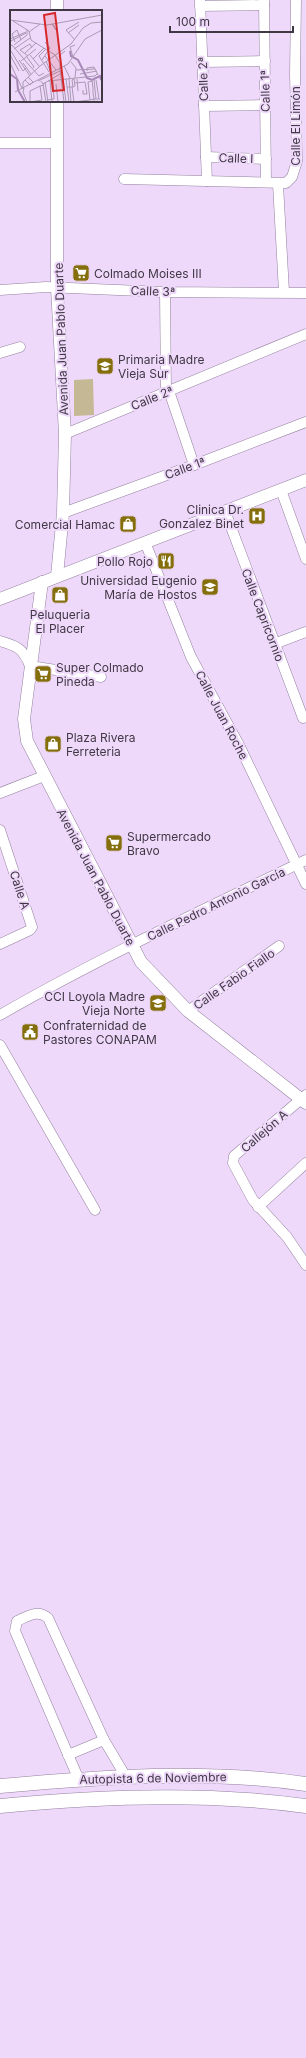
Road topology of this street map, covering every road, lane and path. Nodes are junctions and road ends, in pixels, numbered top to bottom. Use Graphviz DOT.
graph roads {
  1 [pos="296,0"];
  2 [pos="200,3"];
  3 [pos="264,3"];
  4 [pos="265,60"];
  5 [pos="202,62"];
  6 [pos="57,102"];
  7 [pos="265,105"];
  8 [pos="204,106"];
  9 [pos="301,114"];
  10 [pos="0,143"];
  11 [pos="56,143"];
  12 [pos="206,157"];
  13 [pos="266,159"];
  14 [pos="124,179"];
  15 [pos="206,181"];
  16 [pos="266,182"];
  17 [pos="278,184"];
  18 [pos="57,288"];
  19 [pos="0,290"];
  20 [pos="165,292"];
  21 [pos="284,292"];
  22 [pos="306,293"];
  23 [pos="306,334"];
  24 [pos="20,347"];
  25 [pos="0,353"];
  26 [pos="168,392"];
  27 [pos="306,422"];
  28 [pos="65,434"];
  29 [pos="194,465"];
  30 [pos="306,480"];
  31 [pos="281,490"];
  32 [pos="225,512"];
  33 [pos="63,513"];
  34 [pos="145,542"];
  35 [pos="304,544"];
  36 [pos="306,560"];
  37 [pos="57,576"];
  38 [pos="42,582"];
  39 [pos="0,599"];
  40 [pos="306,632"];
  41 [pos="0,641"];
  42 [pos="274,644"];
  43 [pos="30,666"];
  44 [pos="101,677"];
  45 [pos="304,718"];
  46 [pos="44,776"];
  47 [pos="0,793"];
  48 [pos="0,830"];
  49 [pos="301,863"];
  50 [pos="306,884"];
  51 [pos="0,944"];
  52 [pos="132,945"];
  53 [pos="279,946"];
  54 [pos="188,1011"];
  55 [pos="0,1015"];
  56 [pos="0,1045"];
  57 [pos="304,1099"];
  58 [pos="306,1163"];
  59 [pos="258,1207"];
  60 [pos="95,1210"];
  61 [pos="306,1265"];
  62 [pos="104,1740"];
  63 [pos="68,1755"];
  64 [pos="126,1777"];
  65 [pos="79,1780"];
  66 [pos="306,1784"];
  67 [pos="0,1786"];
  68 [pos="0,1806"];
  69 [pos="306,1806"];
  1 -- 9 [label="street, Calle El Limón"];
  2 -- 3 [label="street"];
  2 -- 5 [label="street, Calle 2ª"];
  3 -- 4 [label="street, Calle 1ª"];
  4 -- 5 [label="street"];
  4 -- 7 [label="street, Calle 1ª"];
  5 -- 8 [label="street, Calle 2ª"];
  6 -- 11 [label="main road, Avenida Juan Pablo Duarte"];
  7 -- 8 [label="street"];
  7 -- 13 [label="street, Calle 1ª"];
  8 -- 12 [label="street, Calle 2ª"];
  9 -- 17 [label="street, Calle El Limón"];
  10 -- 11 [label="street"];
  11 -- 18 [label="main road, Avenida Juan Pablo Duarte"];
  12 -- 13 [label="street, Calle I"];
  12 -- 15 [label="street, Calle 2ª"];
  13 -- 16 [label="street, Calle 1ª"];
  14 -- 15 [label="street"];
  15 -- 16 [label="street"];
  16 -- 17 [label="street"];
  17 -- 21 [label="street"];
  18 -- 19 [label="street, Calle 3ª"];
  18 -- 20 [label="street, Calle 3ª"];
  18 -- 28 [label="main road, Avenida Juan Pablo Duarte"];
  20 -- 21 [label="street, Calle 3ª"];
  20 -- 26 [label="street"];
  21 -- 22 [label="street, Calle 3ª"];
  23 -- 26 [label="street, Calle 2ª"];
  24 -- 25 [label="street"];
  26 -- 28 [label="street, Calle 2ª"];
  26 -- 29 [label="street"];
  27 -- 29 [label="street, Calle 1ª"];
  28 -- 33 [label="main road, Avenida Juan Pablo Duarte"];
  29 -- 33 [label="street, Calle 1ª"];
  30 -- 31 [label="main road"];
  31 -- 32 [label="main road"];
  31 -- 35 [label="street"];
  32 -- 34 [label="main road"];
  32 -- 42 [label="street, Calle Capricornio"];
  33 -- 37 [label="main road, Avenida Juan Pablo Duarte"];
  34 -- 37 [label="main road"];
  34 -- 49 [label="street, Calle Juan Roche"];
  35 -- 36 [label="street"];
  37 -- 38 [label="main road"];
  38 -- 39 [label="main road"];
  38 -- 43 [label="main road, Avenida Juan Pablo Duarte"];
  40 -- 42 [label="street"];
  41 -- 43 [label="street"];
  42 -- 45 [label="street, Calle Capricornio"];
  43 -- 44 [label="street"];
  43 -- 46 [label="main road, Avenida Juan Pablo Duarte"];
  46 -- 47 [label="street"];
  46 -- 52 [label="main road, Avenida Juan Pablo Duarte"];
  48 -- 51 [label="street, Calle A"];
  49 -- 50 [label="street, Calle Juan Roche"];
  49 -- 52 [label="street, Calle Pedro Antonio García"];
  52 -- 54 [label="main road, Avenida Juan Pablo Duarte"];
  52 -- 55 [label="street, Calle Pedro Antonio García"];
  53 -- 54 [label="street, Calle Fabio Fiallo"];
  54 -- 57 [label="main road, Avenida Juan Pablo Duarte"];
  56 -- 60 [label="street"];
  57 -- 59 [label="street, Callejón A"];
  58 -- 59 [label="street"];
  59 -- 61 [label="street"];
  62 -- 63 [label="street"];
  62 -- 63 [label="street"];
  62 -- 64 [label="street"];
  63 -- 65 [label="street"];
  64 -- 65 [label="highway, Autopista 6 de Noviembre"];
  64 -- 66 [label="highway, Autopista 6 de Noviembre"];
  65 -- 67 [label="highway, Autopista 6 de Noviembre"];
  68 -- 69 [label="highway, Autopista 6 de Noviembre"];
}
